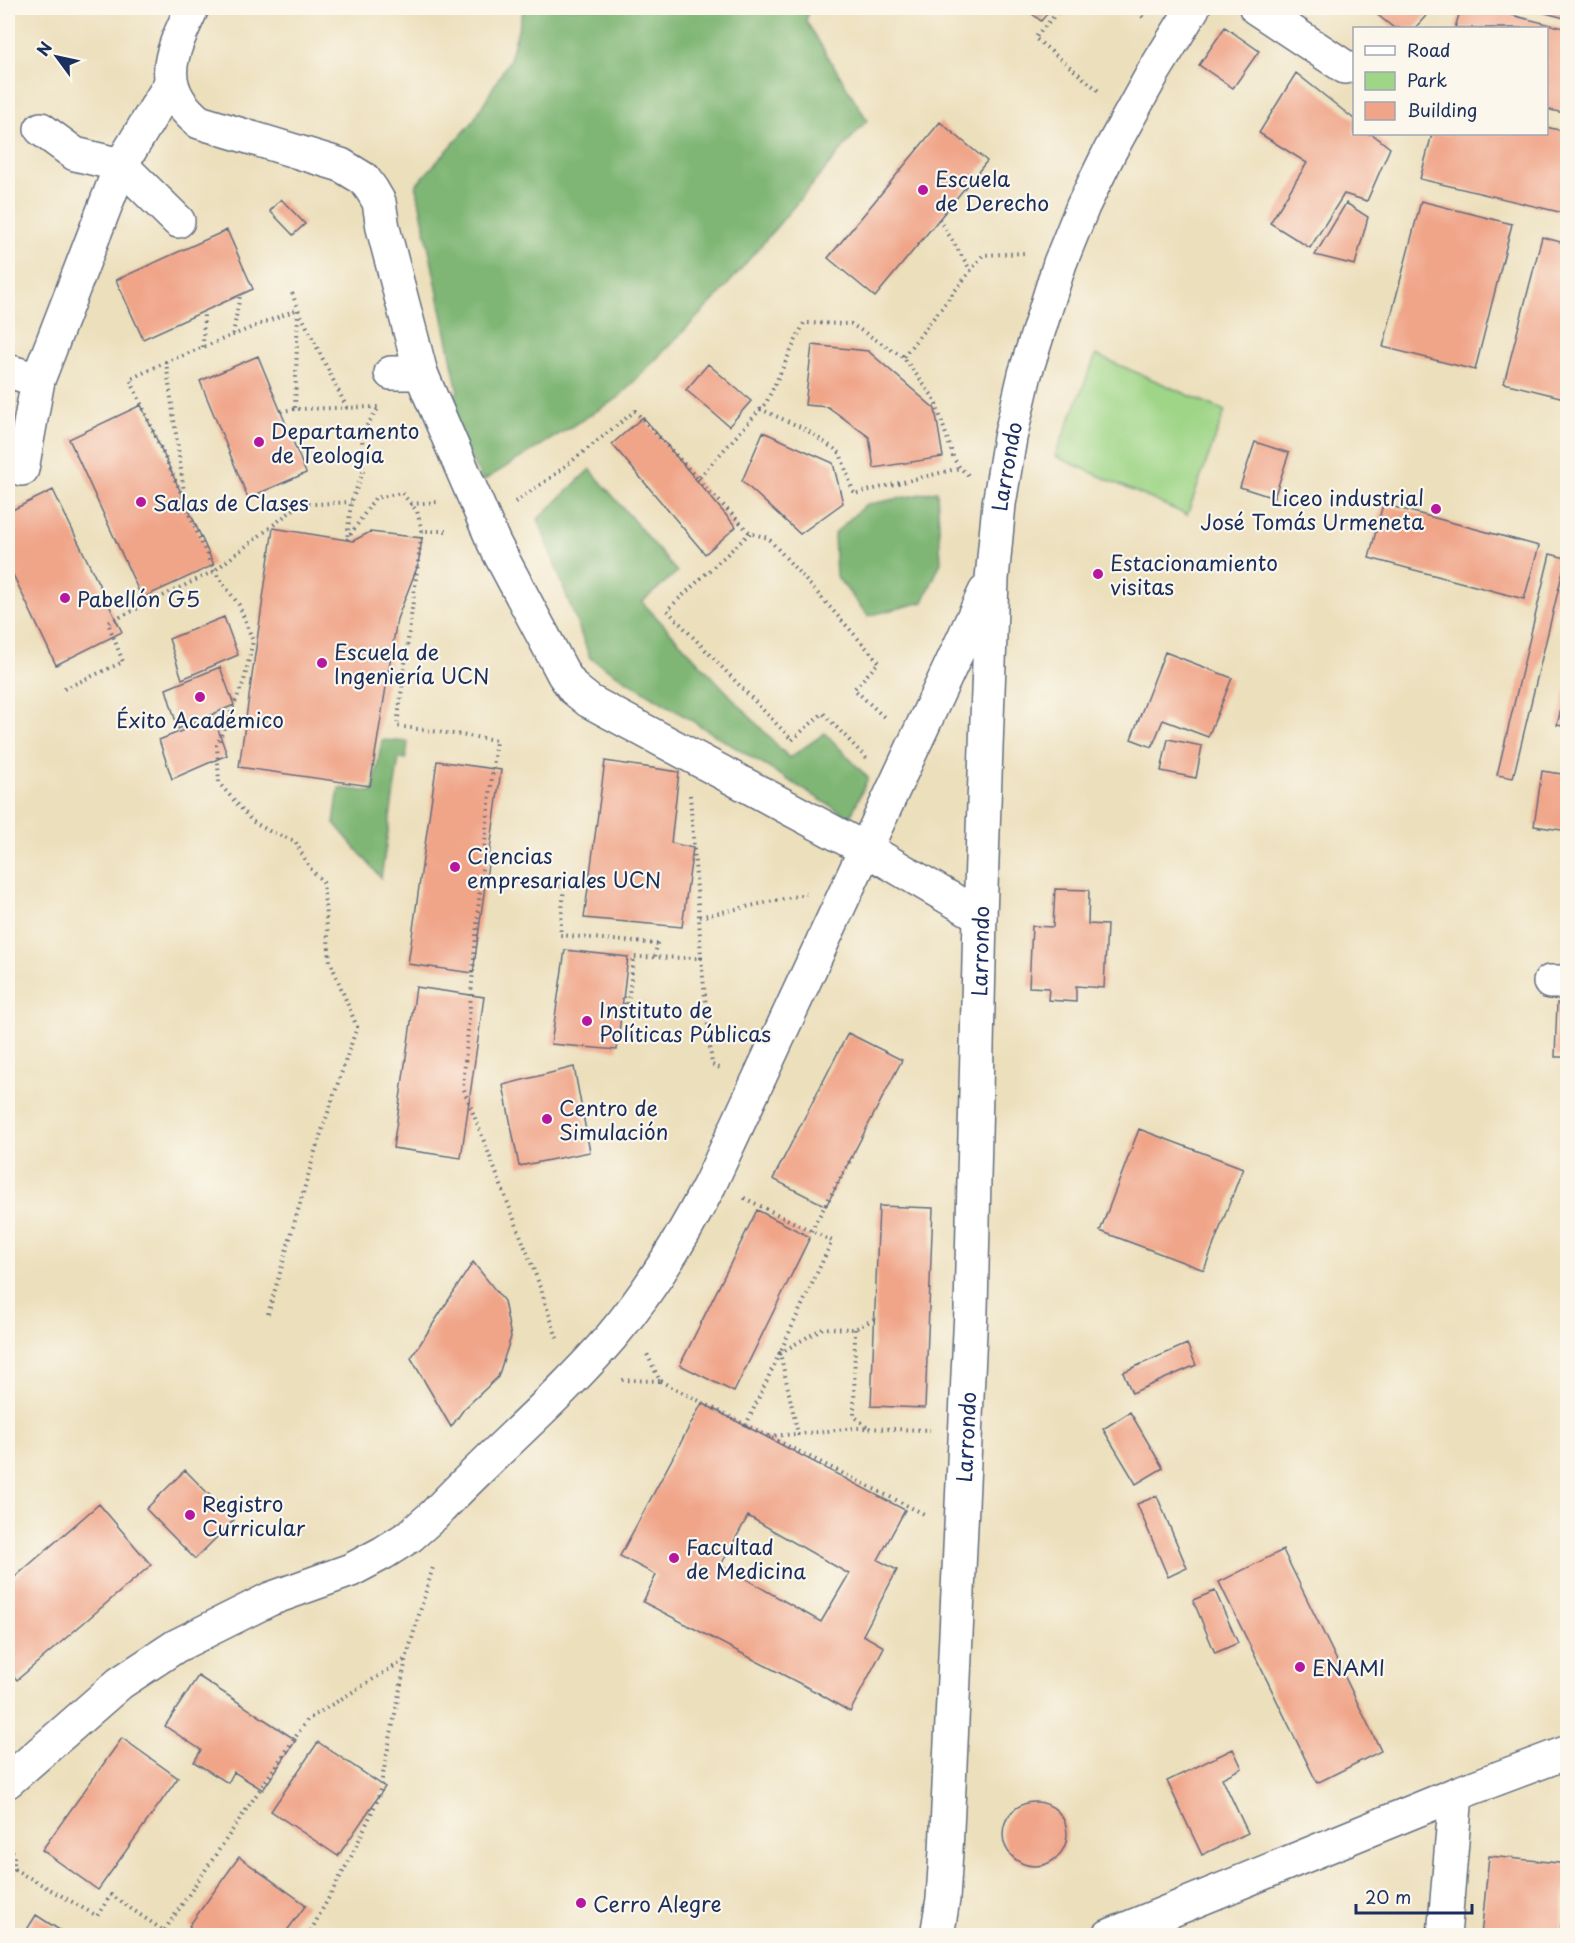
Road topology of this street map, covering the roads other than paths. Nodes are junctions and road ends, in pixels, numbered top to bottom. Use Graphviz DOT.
graph roads {
  1 [pos="192,8"];
  2 [pos="1193,8"];
  3 [pos="1256,8"];
  4 [pos="1345,67"];
  5 [pos="171,83"];
  6 [pos="41,129"];
  7 [pos="121,165"];
  8 [pos="178,220"];
  9 [pos="23,375"];
  10 [pos="22,469"];
  11 [pos="992,579"];
  12 [pos="865,849"];
  13 [pos="980,916"];
  14 [pos="1568,1752"];
  15 [pos="8,1781"];
  16 [pos="1456,1794"];
  17 [pos="937,1935"];
  18 [pos="1109,1935"];
  19 [pos="1444,1935"];
  1 -- 5 [label="street"];
  2 -- 11 [label="street, Larrondo"];
  3 -- 4 [label="street"];
  5 -- 7 [label="street"];
  5 -- 12 [label="street"];
  6 -- 7 [label="street"];
  7 -- 8 [label="street"];
  7 -- 9 [label="street"];
  9 -- 10 [label="street"];
  11 -- 12 [label="street"];
  11 -- 13 [label="street, Larrondo"];
  12 -- 13 [label="street"];
  12 -- 15 [label="street"];
  13 -- 17 [label="street, Larrondo"];
  14 -- 16 [label="street"];
  16 -- 18 [label="street"];
  16 -- 19 [label="street"];
}
